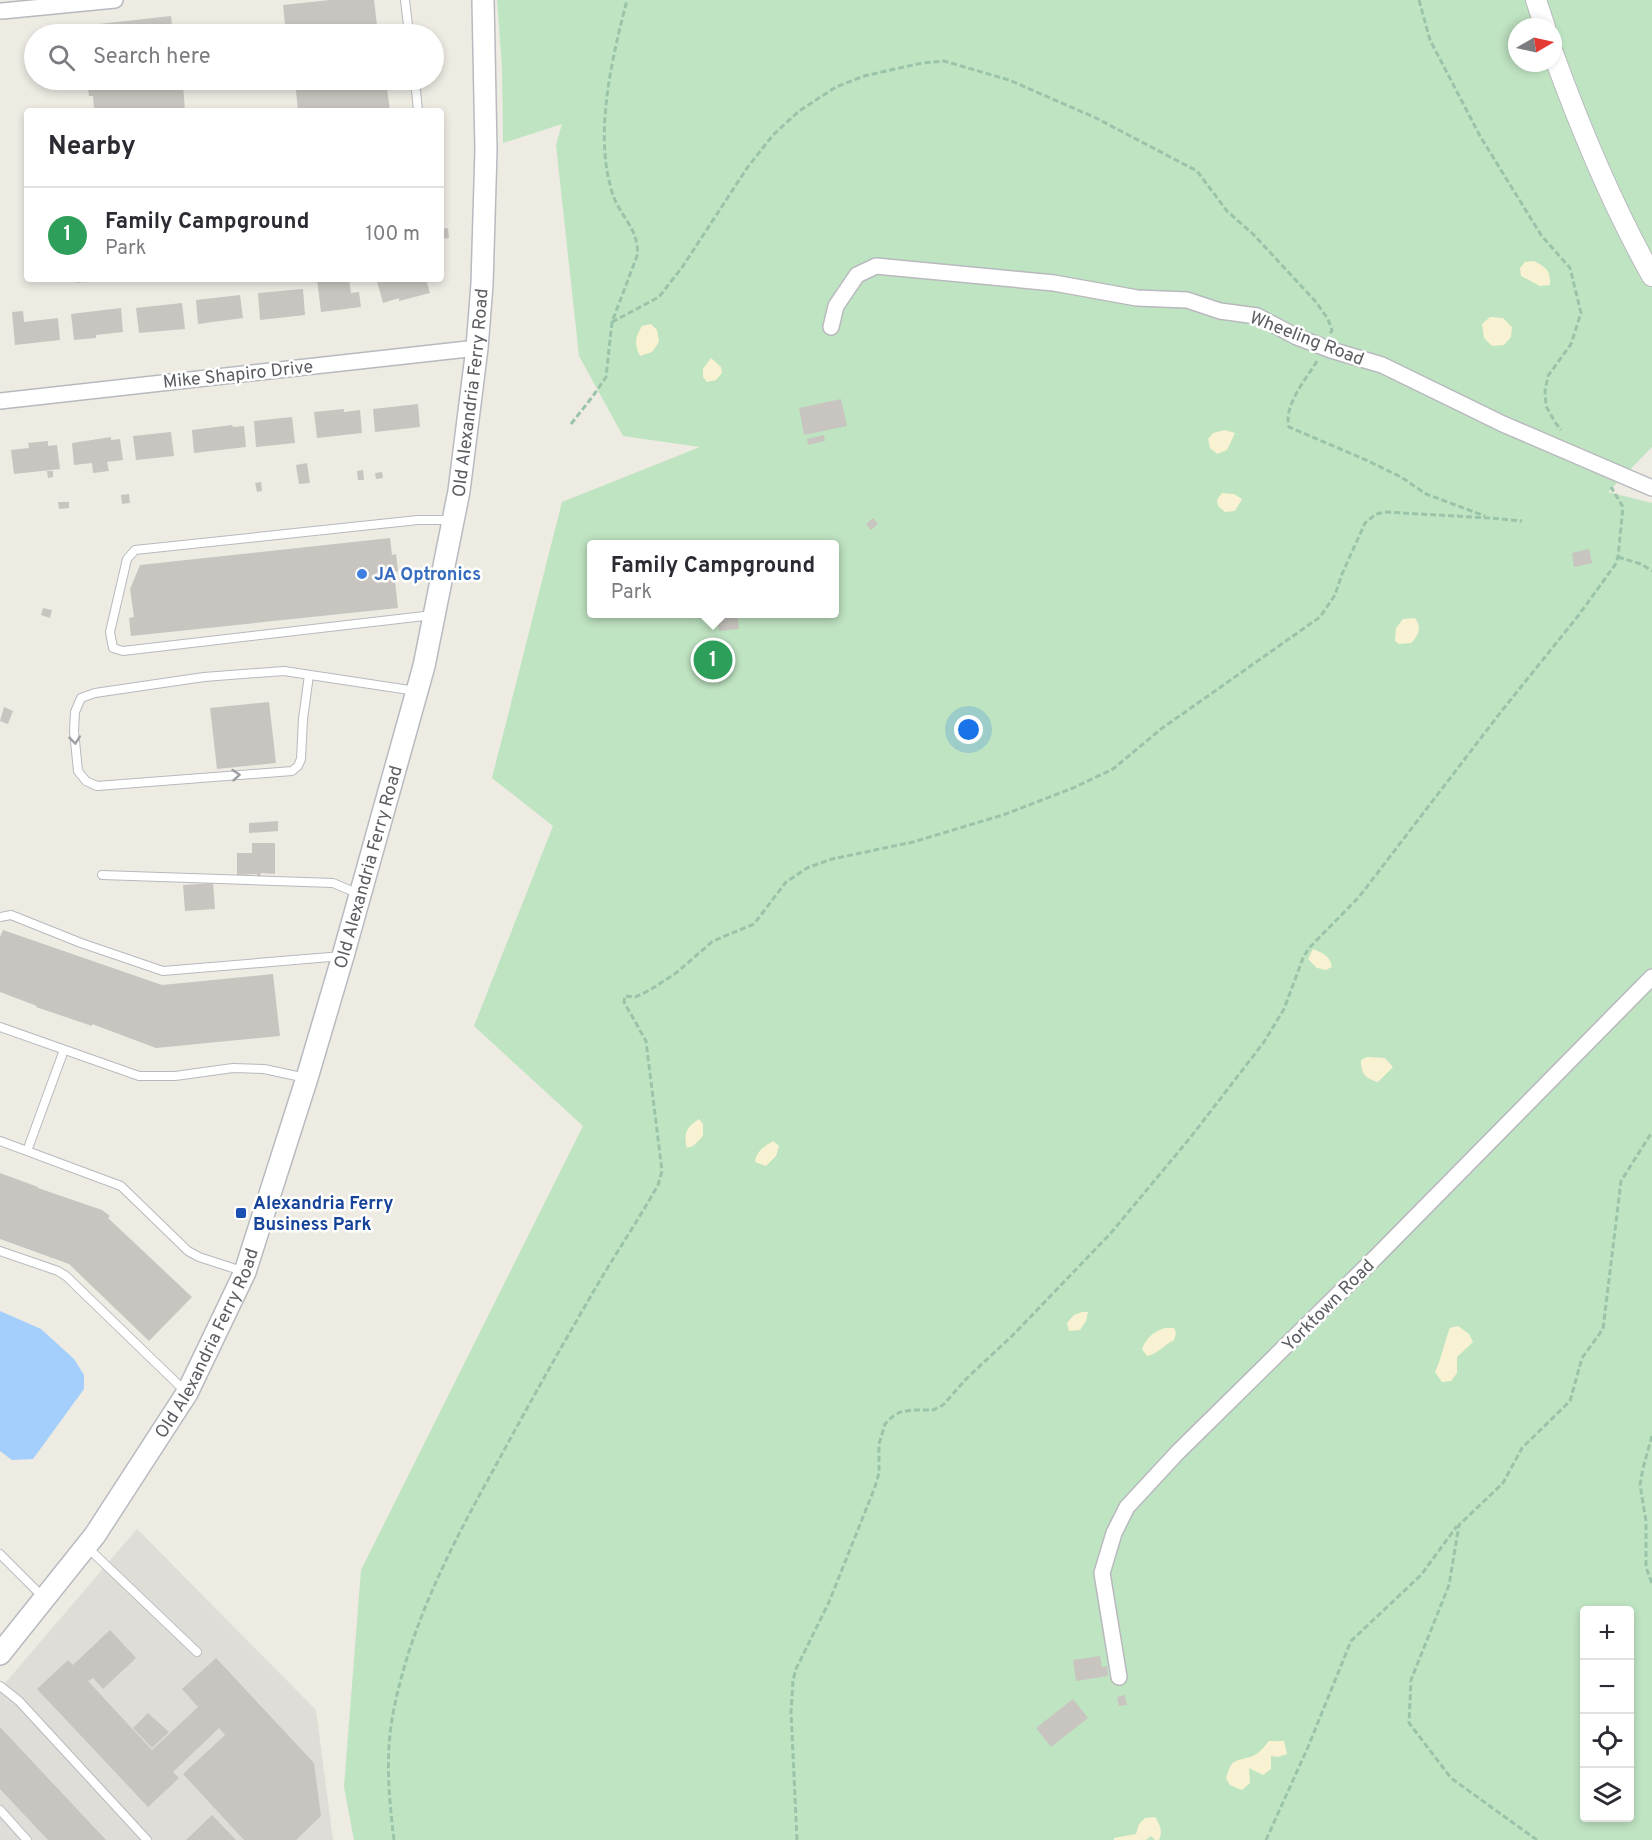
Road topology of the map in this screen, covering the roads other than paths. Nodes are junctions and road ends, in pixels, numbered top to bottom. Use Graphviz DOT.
graph roads {
  1 [pos="115,0"];
  2 [pos="405,0"];
  3 [pos="483,0"];
  4 [pos="1536,0"];
  5 [pos="2,11"];
  6 [pos="1542,18"];
  7 [pos="408,24"];
  8 [pos="1560,72"];
  9 [pos="415,90"];
  10 [pos="418,108"];
  11 [pos="1652,276"];
  12 [pos="831,327"];
  13 [pos="477,348"];
  14 [pos="0,401"];
  15 [pos="1652,488"];
  16 [pos="454,520"];
  17 [pos="434,615"];
  18 [pos="309,675"];
  19 [pos="417,691"];
  20 [pos="102,875"];
  21 [pos="359,894"];
  22 [pos="0,917"];
  23 [pos="343,956"];
  24 [pos="1652,977"];
  25 [pos="0,1027"];
  26 [pos="64,1050"];
  27 [pos="307,1078"];
  28 [pos="0,1141"];
  29 [pos="27,1151"];
  30 [pos="0,1251"];
  31 [pos="245,1272"];
  32 [pos="187,1393"];
  33 [pos="86,1545"];
  34 [pos="0,1554"];
  35 [pos="44,1599"];
  36 [pos="197,1652"];
  37 [pos="0,1654"];
  38 [pos="1119,1677"];
  39 [pos="0,1686"];
  40 [pos="0,1810"];
  41 [pos="27,1840"];
  42 [pos="147,1840"];
  1 -- 5 [label="street"];
  2 -- 7 [label="lane"];
  3 -- 13 [label="main road, Old Alexandria Ferry Road"];
  4 -- 6 [label="street"];
  8 -- 11 [label="street"];
  9 -- 10 [label="lane"];
  12 -- 15 [label="street, Wheeling Road"];
  13 -- 14 [label="street, Mike Shapiro Drive"];
  13 -- 16 [label="main road, Old Alexandria Ferry Road"];
  16 -- 17 [label="main road, Old Alexandria Ferry Road"];
  16 -- 17 [label="lane"];
  17 -- 19 [label="main road, Old Alexandria Ferry Road"];
  18 -- 18 [label="lane, one-way"];
  18 -- 19 [label="lane"];
  19 -- 21 [label="main road, Old Alexandria Ferry Road"];
  20 -- 21 [label="lane"];
  21 -- 23 [label="main road, Old Alexandria Ferry Road"];
  22 -- 23 [label="lane"];
  23 -- 27 [label="main road, Old Alexandria Ferry Road"];
  24 -- 38 [label="street, Yorktown Road"];
  25 -- 26 [label="lane"];
  26 -- 27 [label="lane"];
  26 -- 29 [label="lane"];
  27 -- 31 [label="main road, Old Alexandria Ferry Road"];
  28 -- 29 [label="lane"];
  29 -- 31 [label="lane"];
  30 -- 32 [label="lane"];
  31 -- 32 [label="main road, Old Alexandria Ferry Road"];
  32 -- 33 [label="main road, Old Alexandria Ferry Road"];
  33 -- 35 [label="main road, Old Alexandria Ferry Road"];
  33 -- 36 [label="lane"];
  34 -- 35 [label="lane"];
  35 -- 37 [label="main road, Old Alexandria Ferry Road"];
  39 -- 42 [label="lane"];
  40 -- 41 [label="lane"];
}
